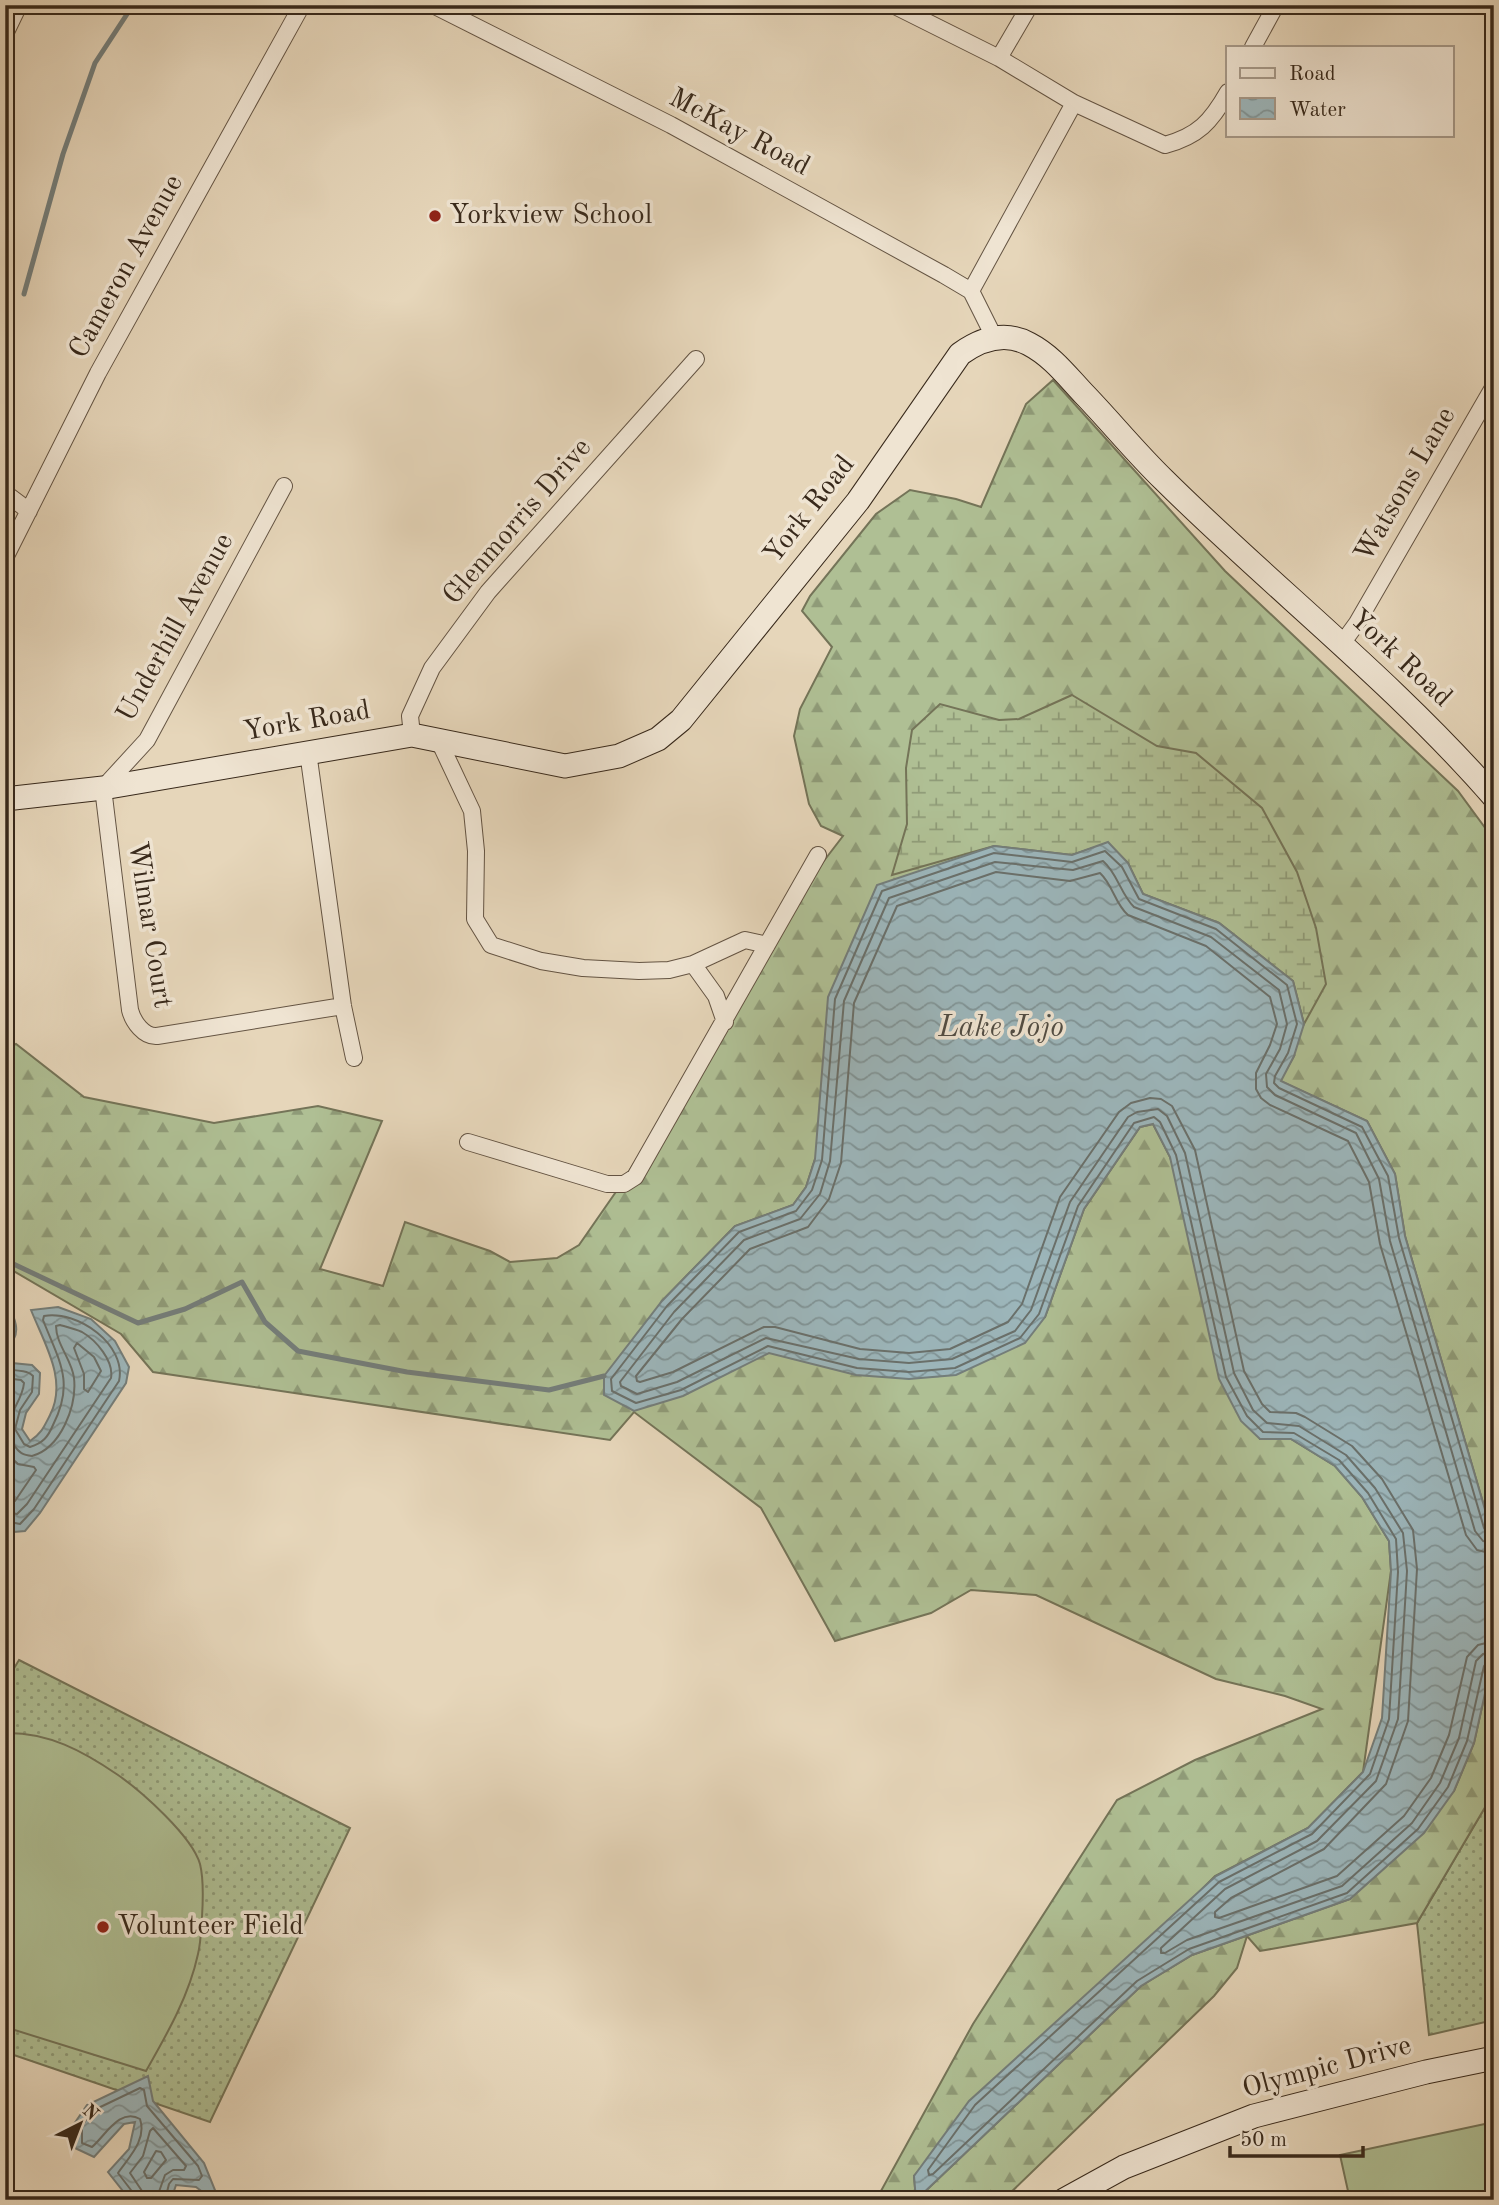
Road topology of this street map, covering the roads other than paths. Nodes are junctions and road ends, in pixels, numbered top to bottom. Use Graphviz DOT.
graph roads {
  1 [pos="19,5"];
  2 [pos="302,5"];
  3 [pos="433,5"];
  4 [pos="893,5"];
  5 [pos="1030,5"];
  6 [pos="1276,5"];
  7 [pos="5,33"];
  8 [pos="1254,46"];
  9 [pos="999,58"];
  10 [pos="1226,95"];
  11 [pos="1074,103"];
  12 [pos="971,291"];
  13 [pos="994,337"];
  14 [pos="696,359"];
  15 [pos="1494,386"];
  16 [pos="284,486"];
  17 [pos="5,493"];
  18 [pos="29,511"];
  19 [pos="5,558"];
  20 [pos="1341,645"];
  21 [pos="412,735"];
  22 [pos="439,741"];
  23 [pos="308,752"];
  24 [pos="103,788"];
  25 [pos="1494,797"];
  26 [pos="5,799"];
  27 [pos="818,855"];
  28 [pos="767,945"];
  29 [pos="693,964"];
  30 [pos="343,1006"];
  31 [pos="725,1022"];
  32 [pos="354,1058"];
  33 [pos="468,1142"];
  34 [pos="1494,2058"];
  35 [pos="1064,2200"];
  1 -- 7 [label="street"];
  2 -- 18 [label="street, Cameron Avenue"];
  3 -- 12 [label="street, McKay Road"];
  4 -- 9 [label="street"];
  5 -- 9 [label="street"];
  6 -- 8 [label="street"];
  9 -- 11 [label="street"];
  10 -- 11 [label="street"];
  11 -- 12 [label="street"];
  12 -- 13 [label="street"];
  13 -- 20 [label="street, York Road"];
  13 -- 22 [label="street, York Road"];
  14 -- 21 [label="street, Glenmorris Drive"];
  15 -- 20 [label="street, Watsons Lane"];
  16 -- 24 [label="street, Underhill Avenue"];
  17 -- 18 [label="street"];
  18 -- 19 [label="street, Cameron Avenue"];
  20 -- 25 [label="street, York Road"];
  21 -- 22 [label="street, York Road"];
  21 -- 23 [label="street, York Road"];
  22 -- 29 [label="street"];
  23 -- 24 [label="street, York Road"];
  23 -- 30 [label="street"];
  24 -- 26 [label="street, York Road"];
  24 -- 30 [label="street, Wilmar Court"];
  27 -- 28 [label="street"];
  28 -- 29 [label="street"];
  28 -- 31 [label="street"];
  29 -- 31 [label="street"];
  30 -- 32 [label="street"];
  31 -- 33 [label="street"];
  34 -- 35 [label="street, Olympic Drive"];
}
